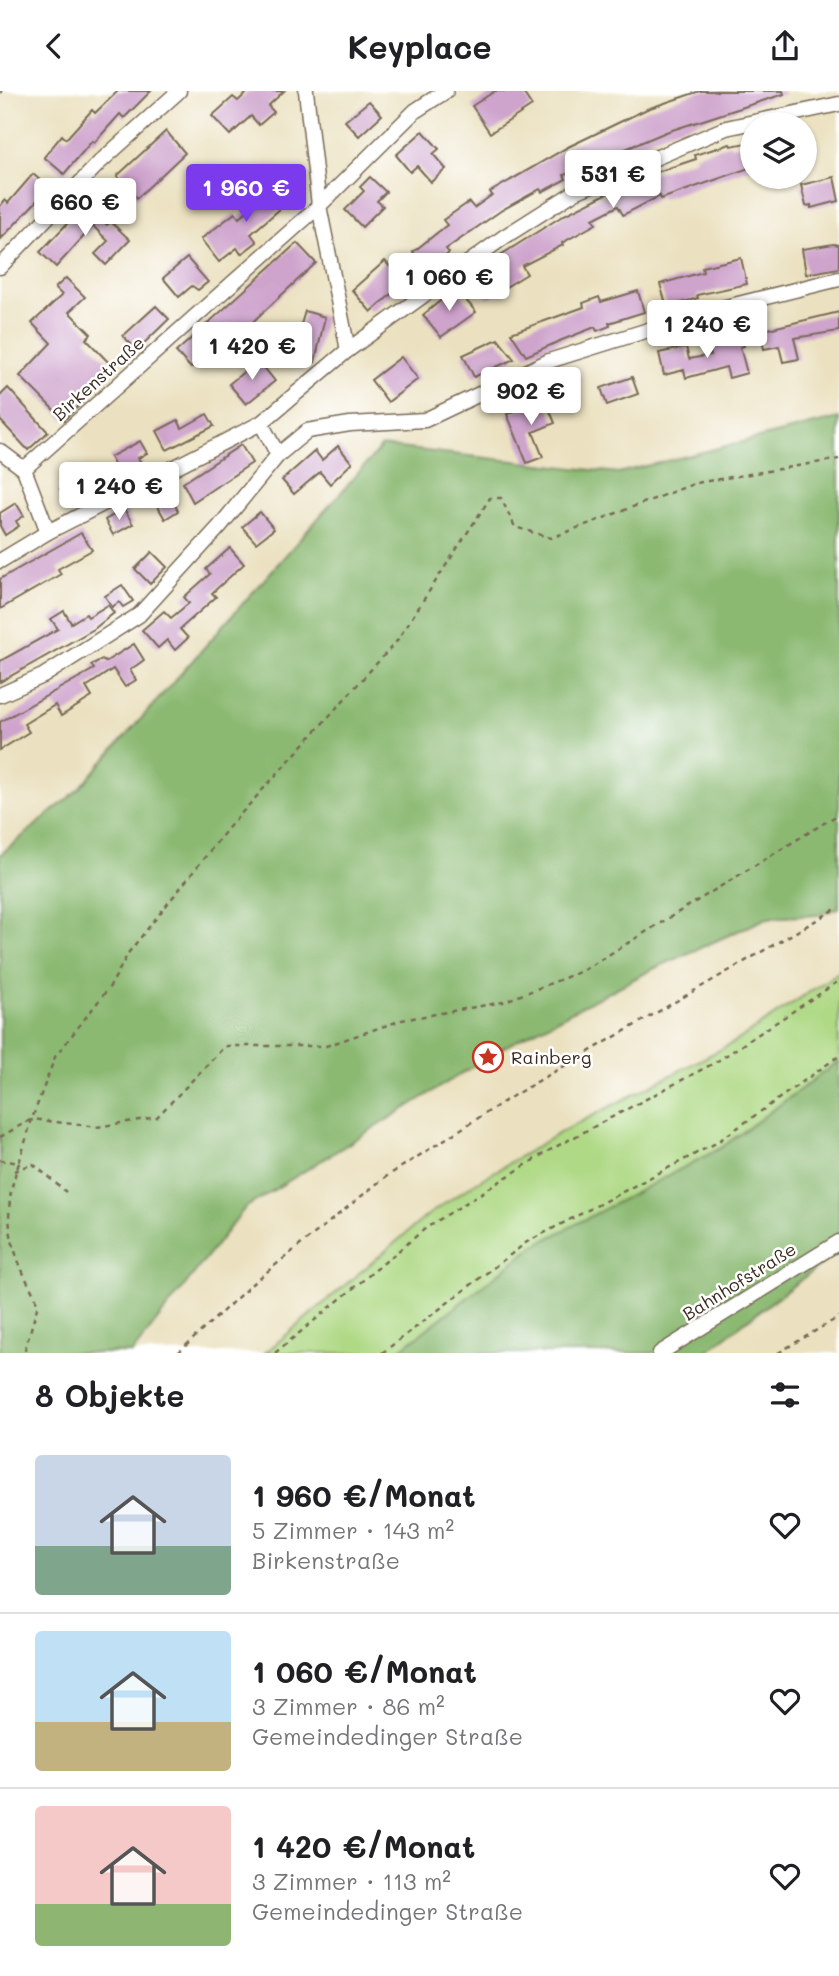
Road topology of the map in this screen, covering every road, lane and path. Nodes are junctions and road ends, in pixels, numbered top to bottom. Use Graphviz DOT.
graph roads {
  1 [pos="179,91"];
  2 [pos="306,91"];
  3 [pos="446,91"];
  4 [pos="839,104"];
  5 [pos="319,206"];
  6 [pos="0,267"];
  7 [pos="839,279"];
  8 [pos="348,349"];
  9 [pos="261,423"];
  10 [pos="0,451"];
  11 [pos="278,455"];
  12 [pos="839,459"];
  13 [pos="24,469"];
  14 [pos="48,532"];
  15 [pos="0,561"];
  16 [pos="0,695"];
  17 [pos="839,814"];
  18 [pos="839,907"];
  19 [pos="839,981"];
  20 [pos="839,1056"];
  21 [pos="32,1119"];
  22 [pos="0,1137"];
  23 [pos="0,1160"];
  24 [pos="19,1163"];
  25 [pos="13,1171"];
  26 [pos="66,1192"];
  27 [pos="4,1195"];
  28 [pos="5,1241"];
  29 [pos="839,1242"];
  30 [pos="839,1317"];
  31 [pos="24,1353"];
  32 [pos="178,1353"];
  33 [pos="275,1353"];
  34 [pos="382,1353"];
  35 [pos="660,1353"];
  36 [pos="778,1353"];
  1 -- 6 [label="street"];
  2 -- 5 [label="street"];
  3 -- 5 [label="street, Birkenstraße"];
  4 -- 8 [label="street"];
  5 -- 8 [label="street"];
  5 -- 13 [label="street, Birkenstraße"];
  7 -- 11 [label="street"];
  8 -- 9 [label="street"];
  9 -- 11 [label="street"];
  9 -- 14 [label="street"];
  10 -- 13 [label="street"];
  11 -- 16 [label="street"];
  12 -- 21 [label="path"];
  13 -- 14 [label="street"];
  14 -- 15 [label="street"];
  17 -- 21 [label="path"];
  18 -- 32 [label="path"];
  19 -- 33 [label="path"];
  20 -- 34 [label="path"];
  21 -- 22 [label="path"];
  21 -- 24 [label="path"];
  23 -- 24 [label="path"];
  24 -- 25 [label="path"];
  25 -- 26 [label="path"];
  25 -- 27 [label="path"];
  28 -- 31 [label="path"];
  29 -- 35 [label="street, Bahnhofstraße"];
  30 -- 36 [label="path"];
}
